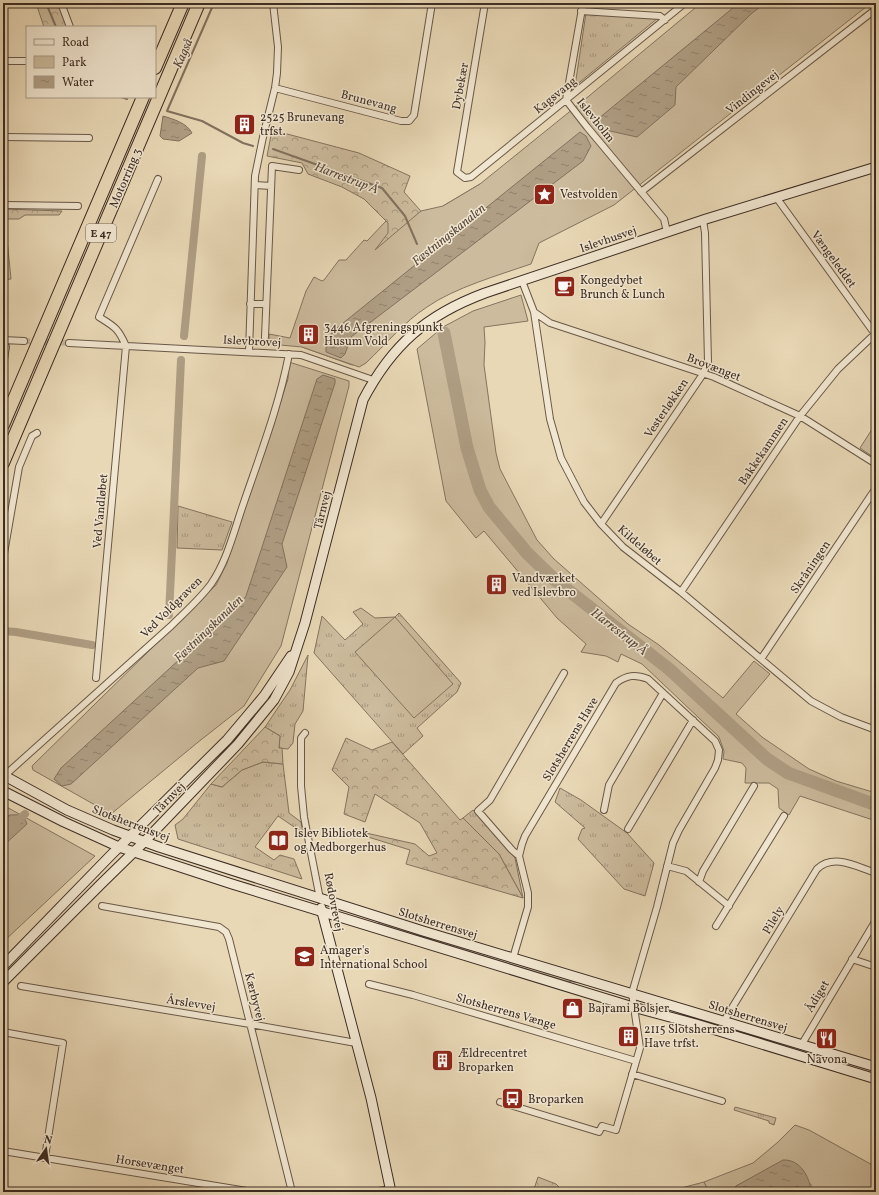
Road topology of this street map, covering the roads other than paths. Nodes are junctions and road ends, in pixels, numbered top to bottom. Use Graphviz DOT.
graph roads {
  1 [pos="61,3"];
  2 [pos="183,3"];
  3 [pos="199,3"];
  4 [pos="273,3"];
  5 [pos="432,3"];
  6 [pos="485,3"];
  7 [pos="583,3"];
  8 [pos="685,3"];
  9 [pos="876,9"];
  10 [pos="582,11"];
  11 [pos="665,20"];
  12 [pos="70,26"];
  13 [pos="3,61"];
  14 [pos="26,61"];
  15 [pos="156,66"];
  16 [pos="275,88"];
  17 [pos="142,98"];
  18 [pos="566,100"];
  19 [pos="3,137"];
  20 [pos="89,138"];
  21 [pos="876,167"];
  22 [pos="299,170"];
  23 [pos="457,172"];
  24 [pos="158,179"];
  25 [pos="255,185"];
  26 [pos="271,186"];
  27 [pos="641,192"];
  28 [pos="776,197"];
  29 [pos="3,204"];
  30 [pos="78,206"];
  31 [pos="703,220"];
  32 [pos="667,232"];
  33 [pos="522,281"];
  34 [pos="250,304"];
  35 [pos="266,304"];
  36 [pos="534,312"];
  37 [pos="875,334"];
  38 [pos="265,337"];
  39 [pos="3,340"];
  40 [pos="24,341"];
  41 [pos="70,343"];
  42 [pos="3,346"];
  43 [pos="126,346"];
  44 [pos="249,352"];
  45 [pos="289,354"];
  46 [pos="3,366"];
  47 [pos="703,374"];
  48 [pos="373,380"];
  49 [pos="800,416"];
  50 [pos="3,426"];
  51 [pos="37,433"];
  52 [pos="3,463"];
  53 [pos="876,464"];
  54 [pos="876,488"];
  55 [pos="601,524"];
  56 [pos="3,559"];
  57 [pos="681,592"];
  58 [pos="296,648"];
  59 [pos="761,659"];
  60 [pos="564,673"];
  61 [pos="96,678"];
  62 [pos="663,693"];
  63 [pos="693,720"];
  64 [pos="875,729"];
  65 [pos="305,733"];
  66 [pos="3,776"];
  67 [pos="754,786"];
  68 [pos="3,791"];
  69 [pos="604,810"];
  70 [pos="784,816"];
  71 [pos="628,829"];
  72 [pos="130,836"];
  73 [pos="144,842"];
  74 [pos="119,847"];
  75 [pos="133,852"];
  76 [pos="519,856"];
  77 [pos="667,866"];
  78 [pos="876,873"];
  79 [pos="698,882"];
  80 [pos="320,898"];
  81 [pos="102,906"];
  82 [pos="729,906"];
  83 [pos="322,912"];
  84 [pos="876,920"];
  85 [pos="716,926"];
  86 [pos="512,958"];
  87 [pos="852,959"];
  88 [pos="3,966"];
  89 [pos="876,966"];
  90 [pos="3,982"];
  91 [pos="370,984"];
  92 [pos="21,986"];
  93 [pos="632,993"];
  94 [pos="633,1007"];
  95 [pos="724,1021"];
  96 [pos="250,1024"];
  97 [pos="3,1032"];
  98 [pos="356,1043"];
  99 [pos="802,1044"];
  100 [pos="636,1061"];
  101 [pos="876,1067"];
  102 [pos="632,1074"];
  103 [pos="876,1079"];
  104 [pos="722,1101"];
  105 [pos="500,1102"];
  106 [pos="3,1151"];
  107 [pos="44,1157"];
  108 [pos="391,1190"];
  109 [pos="253,1192"];
  110 [pos="292,1192"];
  111 [pos="373,1192"];
  1 -- 12 [label="street"];
  2 -- 15 [label="highway"];
  3 -- 52 [label="highway, Motorring 3 / E 47"];
  4 -- 16 [label="street"];
  5 -- 16 [label="street, Brunevang"];
  6 -- 23 [label="street, Dybekær"];
  7 -- 10 [label="street, Islevholm"];
  8 -- 11 [label="street, Kagsvang"];
  9 -- 27 [label="street, Vindingevej"];
  10 -- 11 [label="street"];
  10 -- 18 [label="street, Islevholm"];
  11 -- 18 [label="street, Kagsvang"];
  13 -- 14 [label="street"];
  16 -- 25 [label="street"];
  17 -- 50 [label="highway, Motorring 3 / E 47"];
  18 -- 23 [label="street, Kagsvang"];
  18 -- 27 [label="street, Islevholm"];
  19 -- 20 [label="street"];
  21 -- 28 [label="street, Islevhusvej"];
  22 -- 26 [label="street"];
  24 -- 43 [label="street"];
  25 -- 26 [label="street"];
  25 -- 34 [label="street"];
  26 -- 35 [label="street"];
  27 -- 32 [label="street, Islevholm"];
  28 -- 31 [label="street, Islevhusvej"];
  28 -- 37 [label="street, Vængeleddet"];
  29 -- 30 [label="street"];
  31 -- 32 [label="street, Islevhusvej"];
  31 -- 47 [label="street, Vesterløkken"];
  32 -- 33 [label="street, Islevhusvej"];
  33 -- 36 [label="street, Kildeløbet"];
  33 -- 48 [label="street, Islevhusvej"];
  34 -- 35 [label="street"];
  34 -- 44 [label="street"];
  35 -- 38 [label="street"];
  36 -- 47 [label="street, Brovænget"];
  36 -- 55 [label="street, Kildeløbet"];
  37 -- 49 [label="street, Bakkekammen"];
  39 -- 40 [label="street"];
  41 -- 43 [label="street, Islevbrovej"];
  42 -- 46 [label="street"];
  43 -- 44 [label="street, Islevbrovej"];
  43 -- 61 [label="street, Ved Vandløbet"];
  44 -- 45 [label="street, Islevbrovej"];
  45 -- 48 [label="street, Islevbrovej"];
  45 -- 66 [label="street, Ved Voldgraven"];
  47 -- 49 [label="street, Brovænget"];
  47 -- 55 [label="street, Vesterløkken"];
  48 -- 58 [label="street, Tårnvej"];
  49 -- 53 [label="street, Brovænget"];
  49 -- 57 [label="street, Bakkekammen"];
  51 -- 56 [label="street"];
  54 -- 59 [label="street, Skråningen"];
  55 -- 57 [label="street, Kildeløbet"];
  57 -- 59 [label="street, Kildeløbet"];
  58 -- 72 [label="street, Tårnvej"];
  58 -- 73 [label="street, Tårnvej"];
  59 -- 64 [label="street, Kildeløbet"];
  60 -- 76 [label="street"];
  62 -- 63 [label="street, Slotsherrens Have"];
  62 -- 69 [label="street"];
  62 -- 76 [label="street, Slotsherrens Have"];
  63 -- 71 [label="street"];
  63 -- 77 [label="street, Slotsherrens Have"];
  65 -- 80 [label="street, Rødovrevej"];
  66 -- 72 [label="street, Slotsherrensvej"];
  67 -- 79 [label="street"];
  68 -- 74 [label="street, Slotsherrensvej"];
  70 -- 82 [label="street"];
  72 -- 73 [label="street, Slotsherrensvej"];
  72 -- 74 [label="street, Tårnvej"];
  73 -- 75 [label="street, Tårnvej"];
  73 -- 80 [label="street, Slotsherrensvej"];
  74 -- 75 [label="street, Slotsherrensvej"];
  74 -- 88 [label="street, Tårnvej"];
  75 -- 83 [label="street, Slotsherrensvej"];
  75 -- 90 [label="street, Tårnvej"];
  76 -- 86 [label="street"];
  77 -- 79 [label="street"];
  77 -- 93 [label="street, Slotsherrens Have"];
  78 -- 95 [label="street, Pilely"];
  79 -- 82 [label="street"];
  80 -- 83 [label="street, Rødovrevej"];
  80 -- 86 [label="street, Slotsherrensvej"];
  81 -- 96 [label="street, Kærbyvej"];
  82 -- 85 [label="street"];
  83 -- 94 [label="street, Slotsherrensvej"];
  83 -- 98 [label="street, Rødovrevej"];
  84 -- 87 [label="street, Ådiget"];
  86 -- 93 [label="street, Slotsherrensvej"];
  87 -- 89 [label="street"];
  87 -- 99 [label="street, Ådiget"];
  91 -- 100 [label="street, Slotsherrens Vænge"];
  92 -- 96 [label="street, Årslevvej"];
  93 -- 94 [label="street"];
  93 -- 95 [label="street, Slotsherrensvej"];
  94 -- 100 [label="street"];
  94 -- 103 [label="street, Slotsherrensvej"];
  95 -- 99 [label="street, Slotsherrensvej"];
  96 -- 98 [label="street, Årslevvej"];
  96 -- 110 [label="street, Kærbyvej"];
  97 -- 107 [label="street"];
  98 -- 108 [label="street, Rødovrevej"];
  99 -- 101 [label="street, Slotsherrensvej"];
  100 -- 102 [label="street"];
  102 -- 104 [label="street"];
  102 -- 105 [label="street"];
  106 -- 107 [label="street, Horsevænget"];
  107 -- 109 [label="street, Horsevænget"];
  108 -- 111 [label="street"];
}
